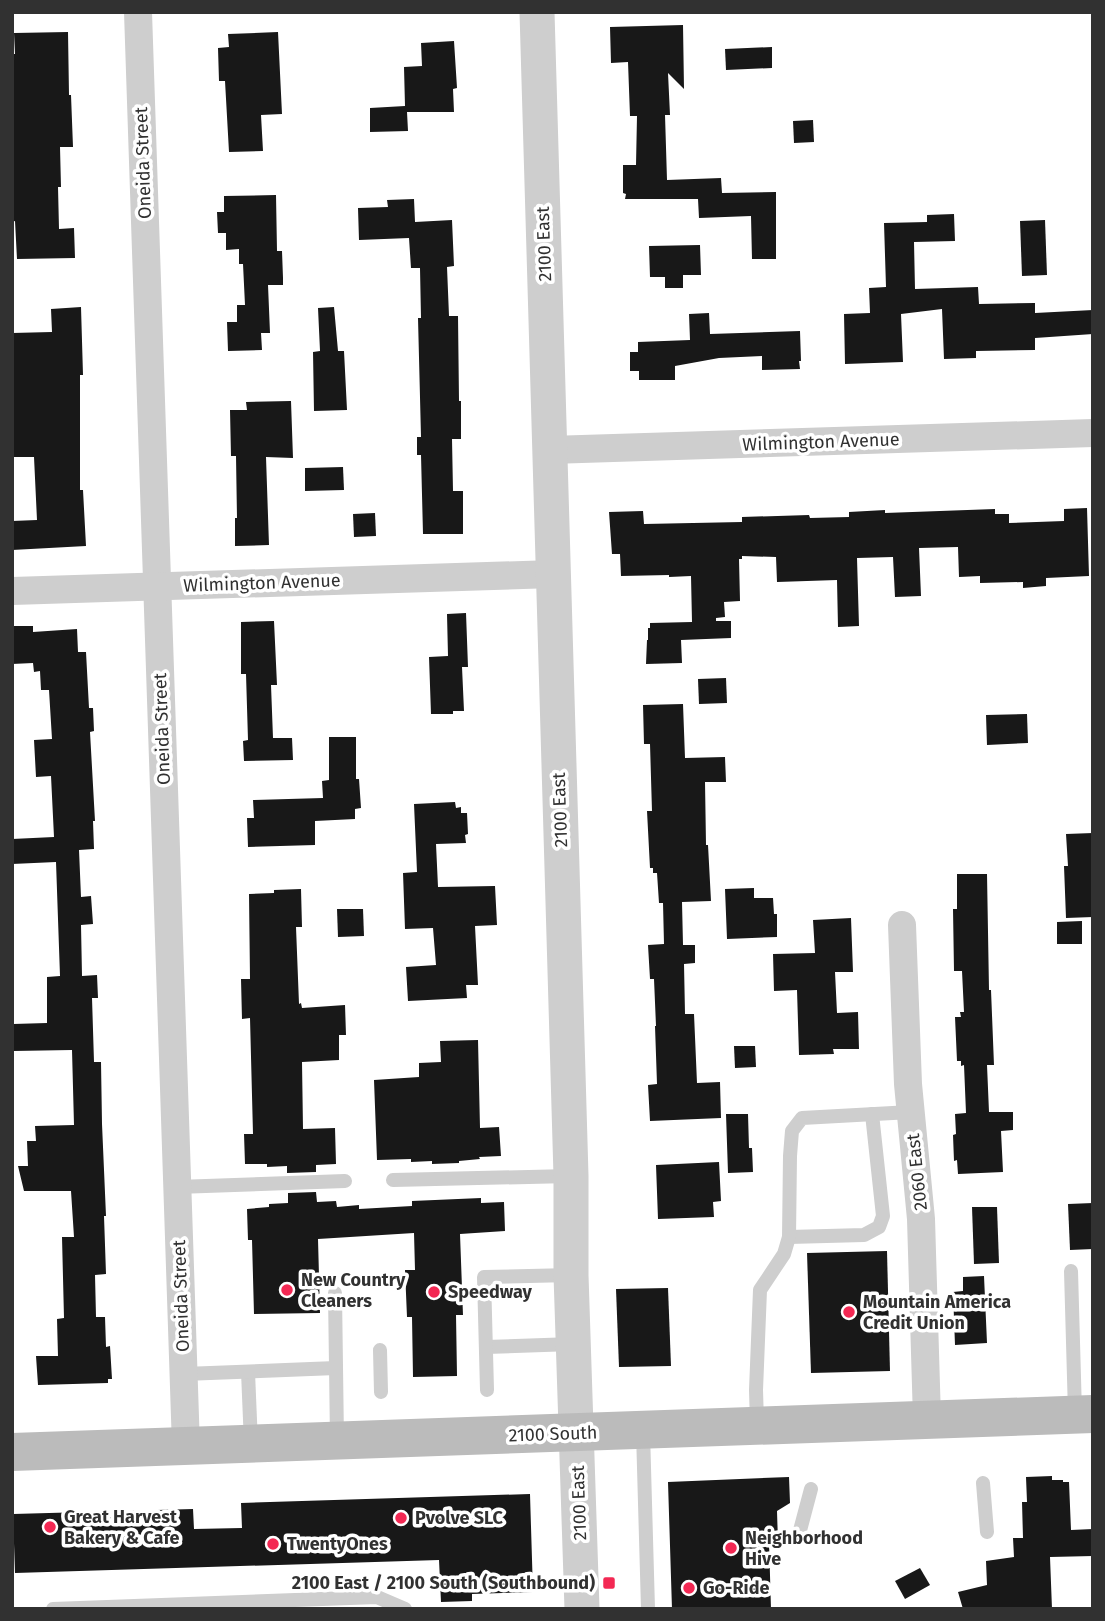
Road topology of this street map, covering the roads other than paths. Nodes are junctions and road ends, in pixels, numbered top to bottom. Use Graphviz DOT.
graph roads {
  1 [pos="138,12"];
  2 [pos="537,12"];
  3 [pos="1093,433"];
  4 [pos="550,450"];
  5 [pos="554,574"];
  6 [pos="158,586"];
  7 [pos="12,591"];
  8 [pos="902,925"];
  9 [pos="911,1112"];
  10 [pos="872,1114"];
  11 [pos="571,1176"];
  12 [pos="393,1180"];
  13 [pos="345,1181"];
  14 [pos="177,1186"];
  15 [pos="789,1237"];
  16 [pos="1071,1271"];
  17 [pos="571,1275"];
  18 [pos="335,1293"];
  19 [pos="573,1344"];
  20 [pos="486,1346"];
  21 [pos="380,1350"];
  22 [pos="336,1368"];
  23 [pos="248,1372"];
  24 [pos="184,1374"];
  25 [pos="487,1390"];
  26 [pos="381,1392"];
  27 [pos="1084,1414"];
  28 [pos="927,1419"];
  29 [pos="758,1425"];
  30 [pos="643,1430"];
  31 [pos="576,1433"];
  32 [pos="337,1441"];
  33 [pos="251,1445"];
  34 [pos="186,1447"];
  35 [pos="12,1452"];
  36 [pos="983,1483"];
  37 [pos="811,1489"];
  38 [pos="987,1532"];
  39 [pos="799,1538"];
  40 [pos="53,1609"];
  41 [pos="405,1609"];
  42 [pos="582,1609"];
  43 [pos="648,1609"];
  1 -- 6 [label="street, Oneida Street"];
  2 -- 4 [label="street, 2100 East"];
  3 -- 4 [label="street, Wilmington Avenue"];
  4 -- 5 [label="street, 2100 East"];
  5 -- 6 [label="street, Wilmington Avenue"];
  5 -- 11 [label="street, 2100 East"];
  6 -- 7 [label="street, Wilmington Avenue"];
  6 -- 14 [label="street, Oneida Street"];
  8 -- 9 [label="street, 2060 East"];
  9 -- 10 [label="lane"];
  9 -- 28 [label="street, 2060 East"];
  10 -- 15 [label="lane"];
  10 -- 15 [label="lane"];
  11 -- 12 [label="lane"];
  11 -- 17 [label="street, 2100 East"];
  13 -- 14 [label="lane"];
  14 -- 24 [label="street, Oneida Street"];
  15 -- 29 [label="lane"];
  16 -- 27 [label="lane"];
  17 -- 19 [label="street, 2100 East"];
  17 -- 20 [label="lane"];
  18 -- 22 [label="lane"];
  19 -- 20 [label="lane"];
  19 -- 31 [label="street, 2100 East"];
  20 -- 25 [label="lane"];
  21 -- 26 [label="lane"];
  22 -- 23 [label="lane"];
  22 -- 32 [label="lane"];
  23 -- 24 [label="lane"];
  23 -- 33 [label="lane"];
  24 -- 34 [label="street, Oneida Street"];
  27 -- 28 [label="main road, 2100 South"];
  28 -- 29 [label="main road, 2100 South"];
  29 -- 30 [label="main road, 2100 South"];
  30 -- 31 [label="main road, 2100 South"];
  30 -- 43 [label="lane"];
  31 -- 32 [label="main road, 2100 South"];
  31 -- 42 [label="street, 2100 East"];
  32 -- 33 [label="main road, 2100 South"];
  33 -- 34 [label="main road, 2100 South"];
  34 -- 35 [label="main road, 2100 South"];
  36 -- 38 [label="lane"];
  37 -- 39 [label="lane"];
  40 -- 41 [label="lane"];
}
